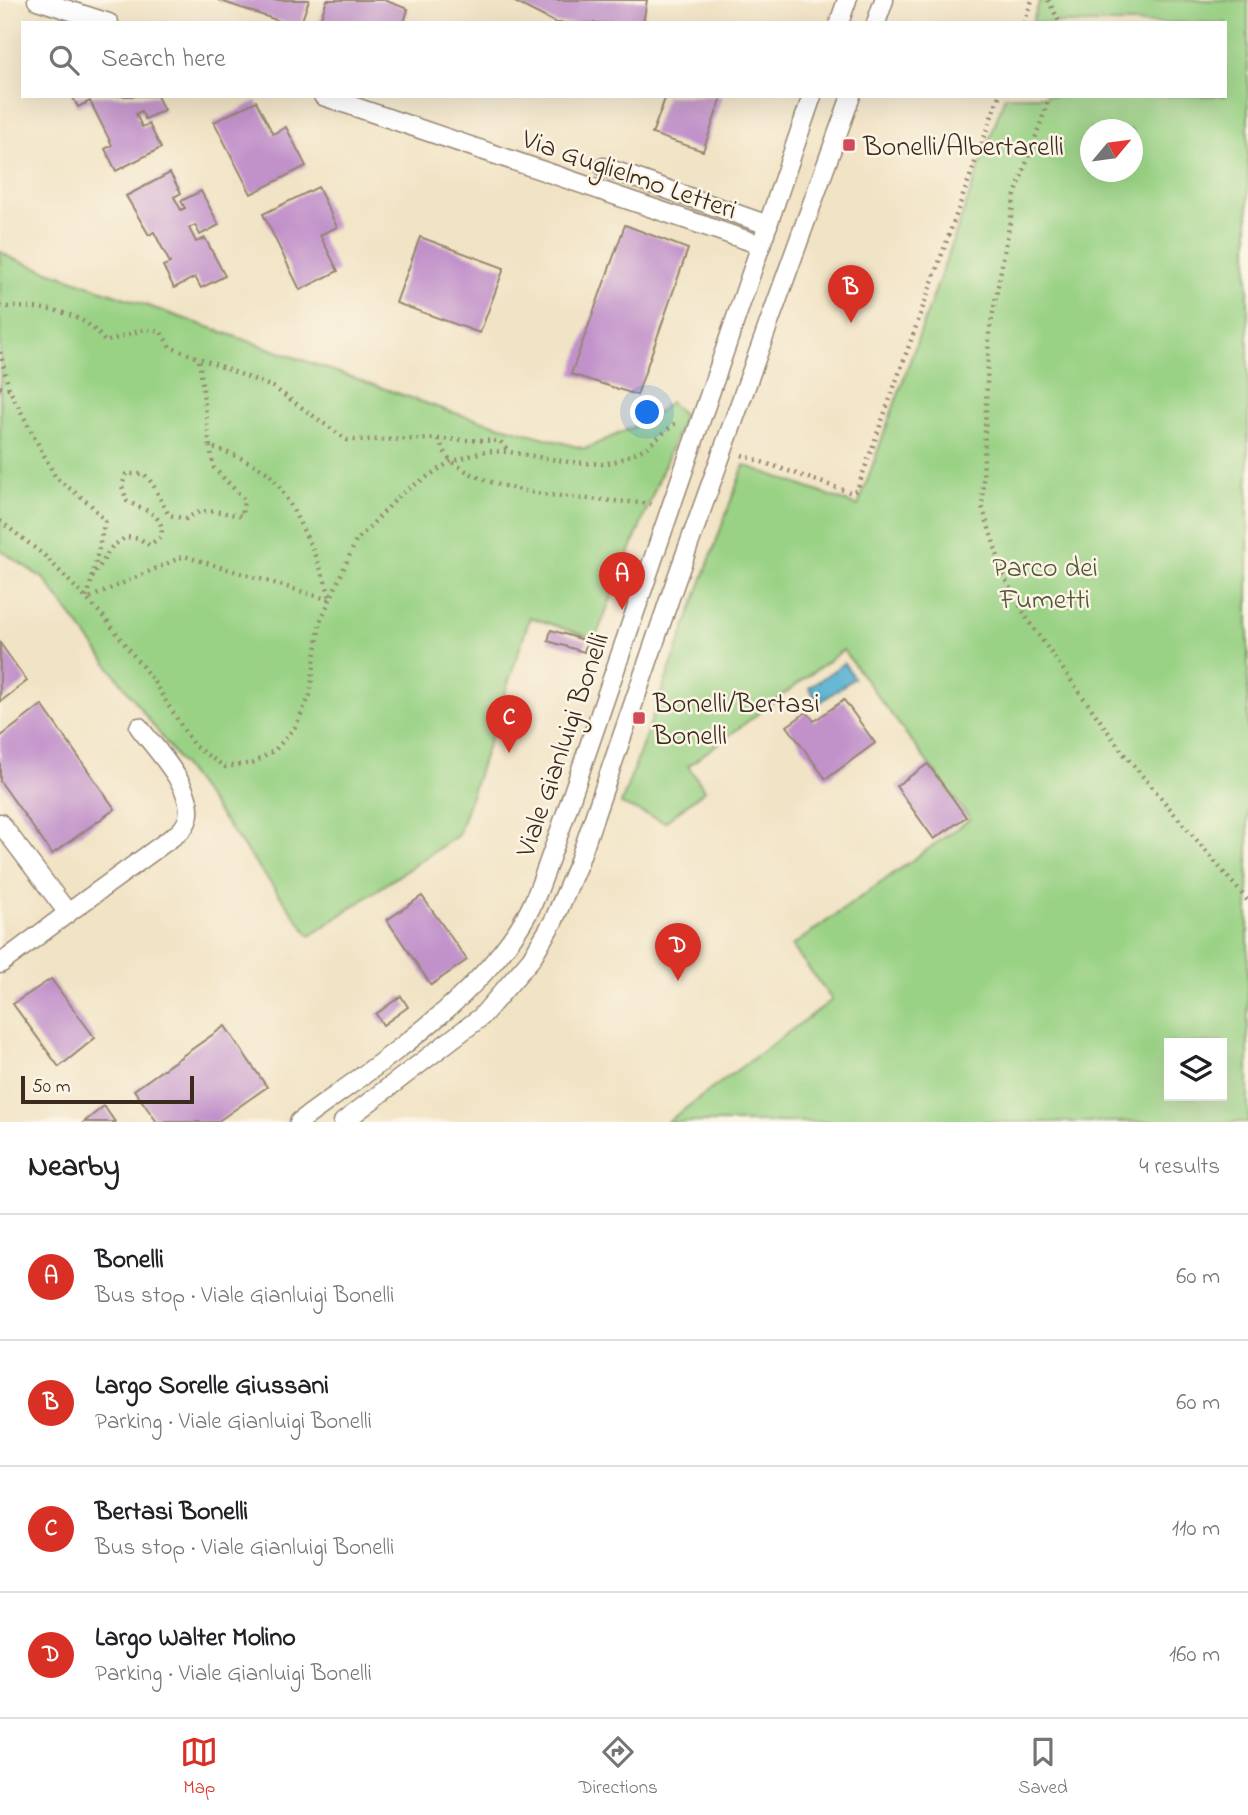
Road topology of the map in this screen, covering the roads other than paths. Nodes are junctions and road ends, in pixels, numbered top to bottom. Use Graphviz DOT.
graph roads {
  1 [pos="37,0"];
  2 [pos="847,0"];
  3 [pos="884,0"];
  4 [pos="103,21"];
  5 [pos="840,21"];
  6 [pos="877,21"];
  7 [pos="329,98"];
  8 [pos="812,98"];
  9 [pos="850,98"];
  10 [pos="604,167"];
  11 [pos="768,225"];
  12 [pos="761,245"];
  13 [pos="139,727"];
  14 [pos="0,823"];
  15 [pos="68,914"];
  16 [pos="0,964"];
  17 [pos="299,1122"];
  18 [pos="343,1122"];
  1 -- 4 [label="street"];
  2 -- 5 [label="street"];
  3 -- 6 [label="street"];
  7 -- 12 [label="street, Via Guglielmo Letteri"];
  8 -- 11 [label="street, Viale Gianluigi Bonelli"];
  9 -- 18 [label="street, Viale Gianluigi Bonelli"];
  10 -- 11 [label="street"];
  11 -- 12 [label="street, Viale Gianluigi Bonelli"];
  12 -- 17 [label="street, Viale Gianluigi Bonelli"];
  13 -- 15 [label="street"];
  14 -- 15 [label="street"];
  15 -- 16 [label="street"];
}
